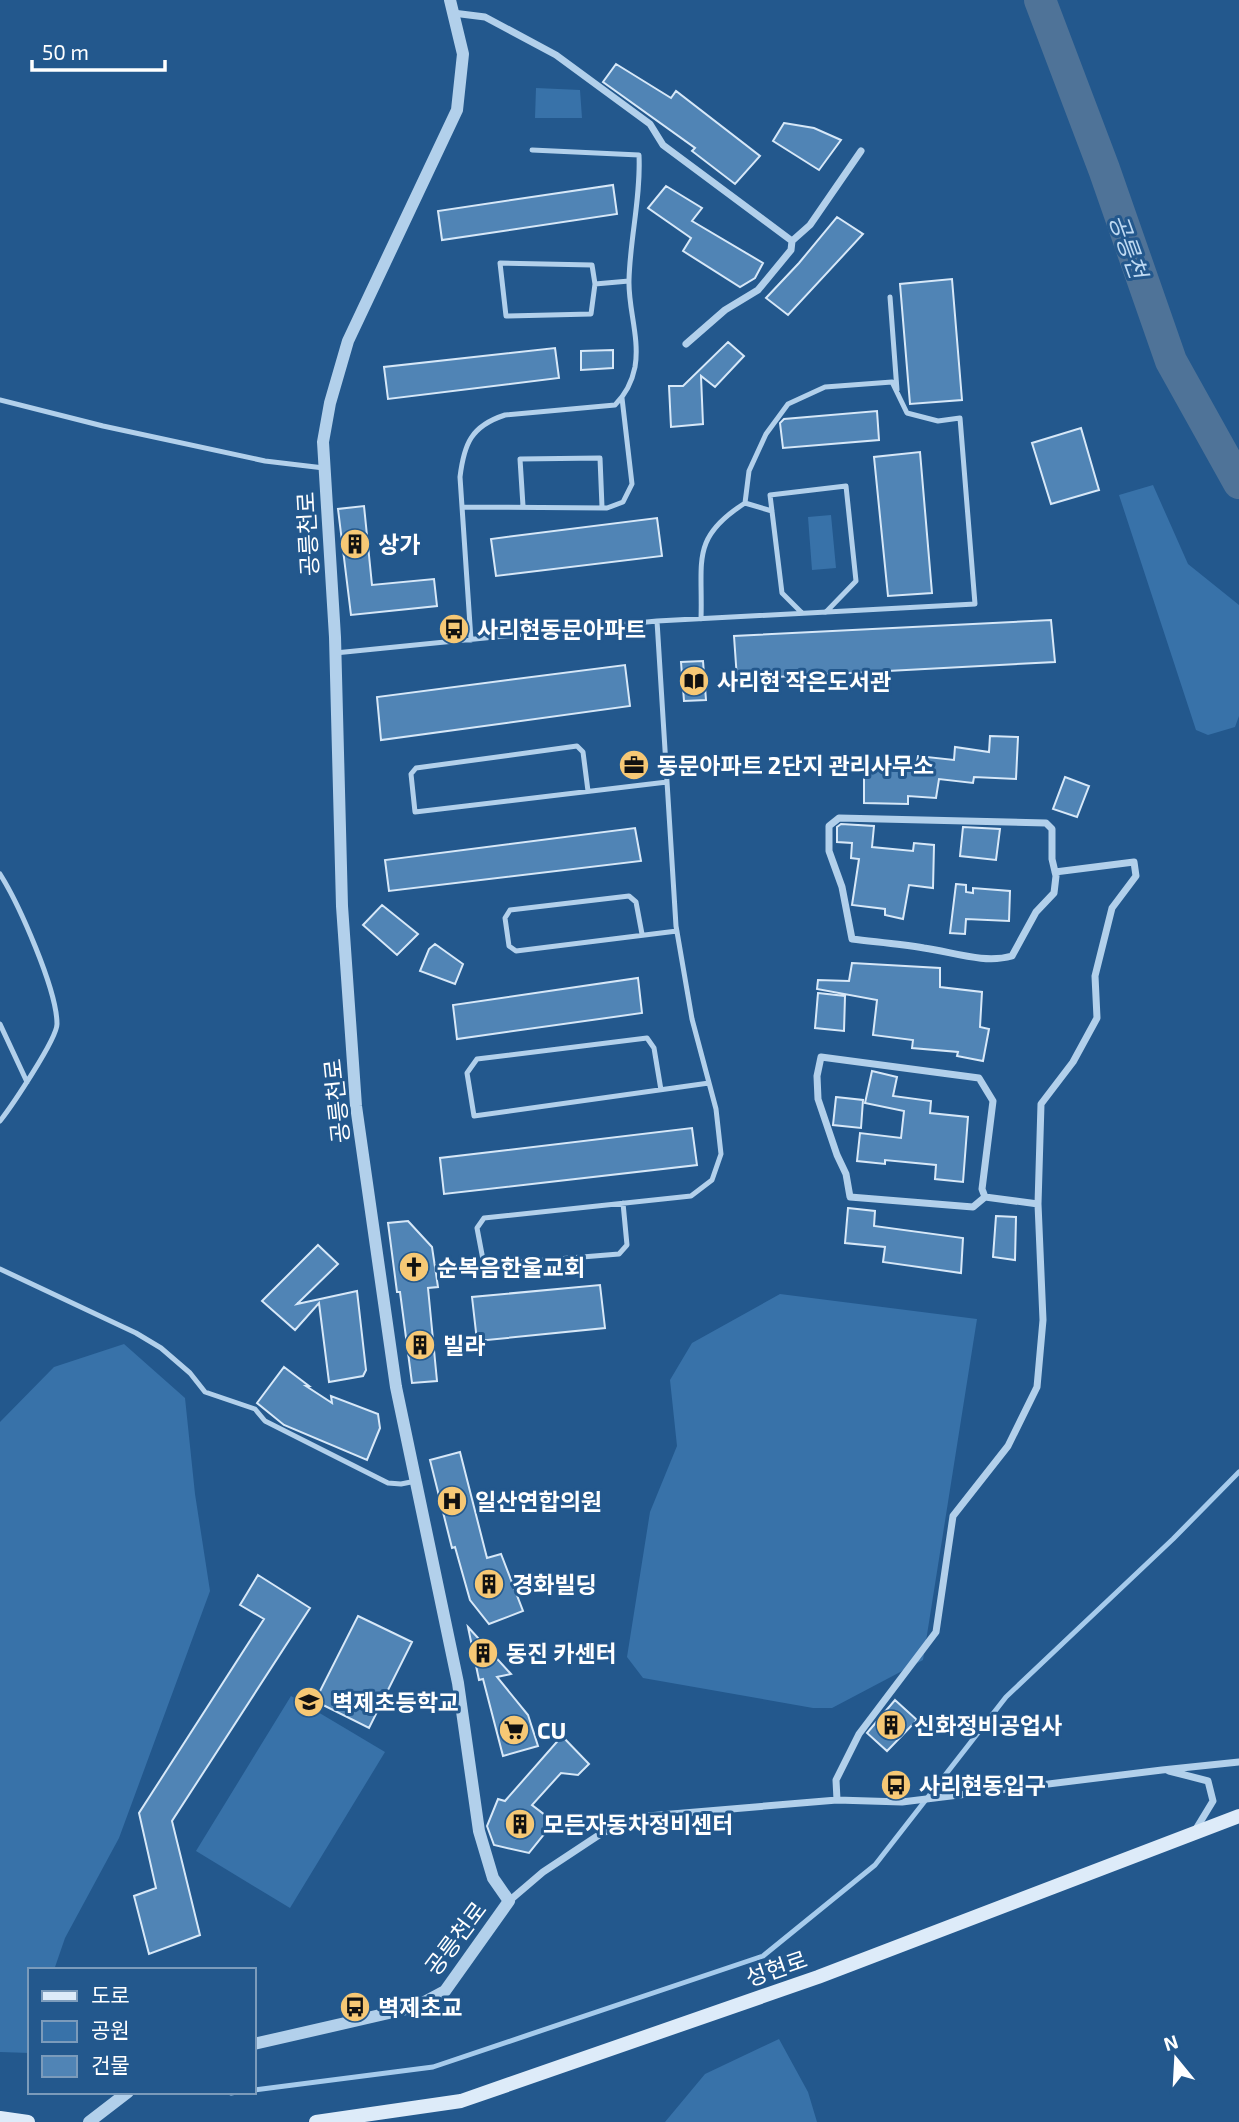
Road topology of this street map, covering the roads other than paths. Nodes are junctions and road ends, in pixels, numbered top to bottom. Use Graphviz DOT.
graph roads {
  1 [pos="450,0"];
  2 [pos="453,13"];
  3 [pos="532,150"];
  4 [pos="861,151"];
  5 [pos="792,241"];
  6 [pos="629,281"];
  7 [pos="595,284"];
  8 [pos="890,297"];
  9 [pos="686,344"];
  10 [pos="897,393"];
  11 [pos="622,398"];
  12 [pos="0,400"];
  13 [pos="324,468"];
  14 [pos="744,503"];
  15 [pos="523,506"];
  16 [pos="462,507"];
  17 [pos="602,507"];
  18 [pos="772,511"];
  19 [pos="826,612"];
  20 [pos="802,613"];
  21 [pos="701,619"];
  22 [pos="657,621"];
  23 [pos="471,640"];
  24 [pos="335,653"];
  25 [pos="667,782"];
  26 [pos="588,791"];
  27 [pos="1055,872"];
  28 [pos="0,874"];
  29 [pos="677,930"];
  30 [pos="642,934"];
  31 [pos="0,1024"];
  32 [pos="27,1082"];
  33 [pos="709,1083"];
  34 [pos="661,1090"];
  35 [pos="0,1121"];
  36 [pos="985,1197"];
  37 [pos="623,1203"];
  38 [pos="1038,1203"];
  39 [pos="0,1269"];
  40 [pos="416,1481"];
  41 [pos="1239,1762"];
  42 [pos="1162,1770"];
  43 [pos="837,1800"];
  44 [pos="1239,1816"];
  45 [pos="1194,1832"];
  46 [pos="509,1901"];
  47 [pos="256,2044"];
  48 [pos="125,2094"];
  49 [pos="4,2120"];
  50 [pos="28,2122"];
  51 [pos="89,2122"];
  52 [pos="316,2122"];
  1 -- 2 [label="street, 공릉천로"];
  2 -- 5 [label="street"];
  2 -- 13 [label="street, 공릉천로"];
  3 -- 6 [label="lane"];
  4 -- 5 [label="street"];
  5 -- 9 [label="street"];
  6 -- 7 [label="lane"];
  6 -- 11 [label="lane"];
  7 -- 7 [label="lane"];
  8 -- 10 [label="lane"];
  10 -- 14 [label="lane"];
  10 -- 19 [label="lane"];
  11 -- 16 [label="lane"];
  11 -- 17 [label="lane"];
  12 -- 13 [label="lane"];
  13 -- 24 [label="street, 공릉천로"];
  14 -- 18 [label="lane"];
  14 -- 21 [label="lane"];
  15 -- 16 [label="lane"];
  15 -- 17 [label="lane"];
  15 -- 17 [label="lane"];
  16 -- 23 [label="lane"];
  18 -- 19 [label="lane"];
  18 -- 20 [label="lane"];
  19 -- 20 [label="lane"];
  20 -- 21 [label="lane"];
  21 -- 22 [label="lane"];
  22 -- 23 [label="lane"];
  22 -- 25 [label="lane"];
  23 -- 24 [label="lane"];
  24 -- 40 [label="street, 공릉천로"];
  25 -- 26 [label="lane"];
  25 -- 29 [label="lane"];
  26 -- 26 [label="lane"];
  27 -- 27 [label="street"];
  27 -- 38 [label="street"];
  28 -- 32 [label="lane"];
  29 -- 30 [label="lane"];
  29 -- 33 [label="lane"];
  30 -- 30 [label="lane"];
  31 -- 32 [label="lane"];
  32 -- 35 [label="lane"];
  33 -- 34 [label="lane"];
  33 -- 37 [label="lane"];
  34 -- 34 [label="lane"];
  36 -- 36 [label="street"];
  36 -- 38 [label="street"];
  37 -- 37 [label="lane"];
  38 -- 43 [label="street"];
  39 -- 40 [label="lane"];
  40 -- 46 [label="street, 공릉천로"];
  41 -- 42 [label="street"];
  42 -- 43 [label="street"];
  42 -- 45 [label="street"];
  43 -- 46 [label="street"];
  44 -- 45 [label="main road, 성현로"];
  45 -- 52 [label="main road, 성현로"];
  46 -- 47 [label="street, 공릉천로"];
  48 -- 51 [label="street"];
  49 -- 50 [label="main road"];
}
